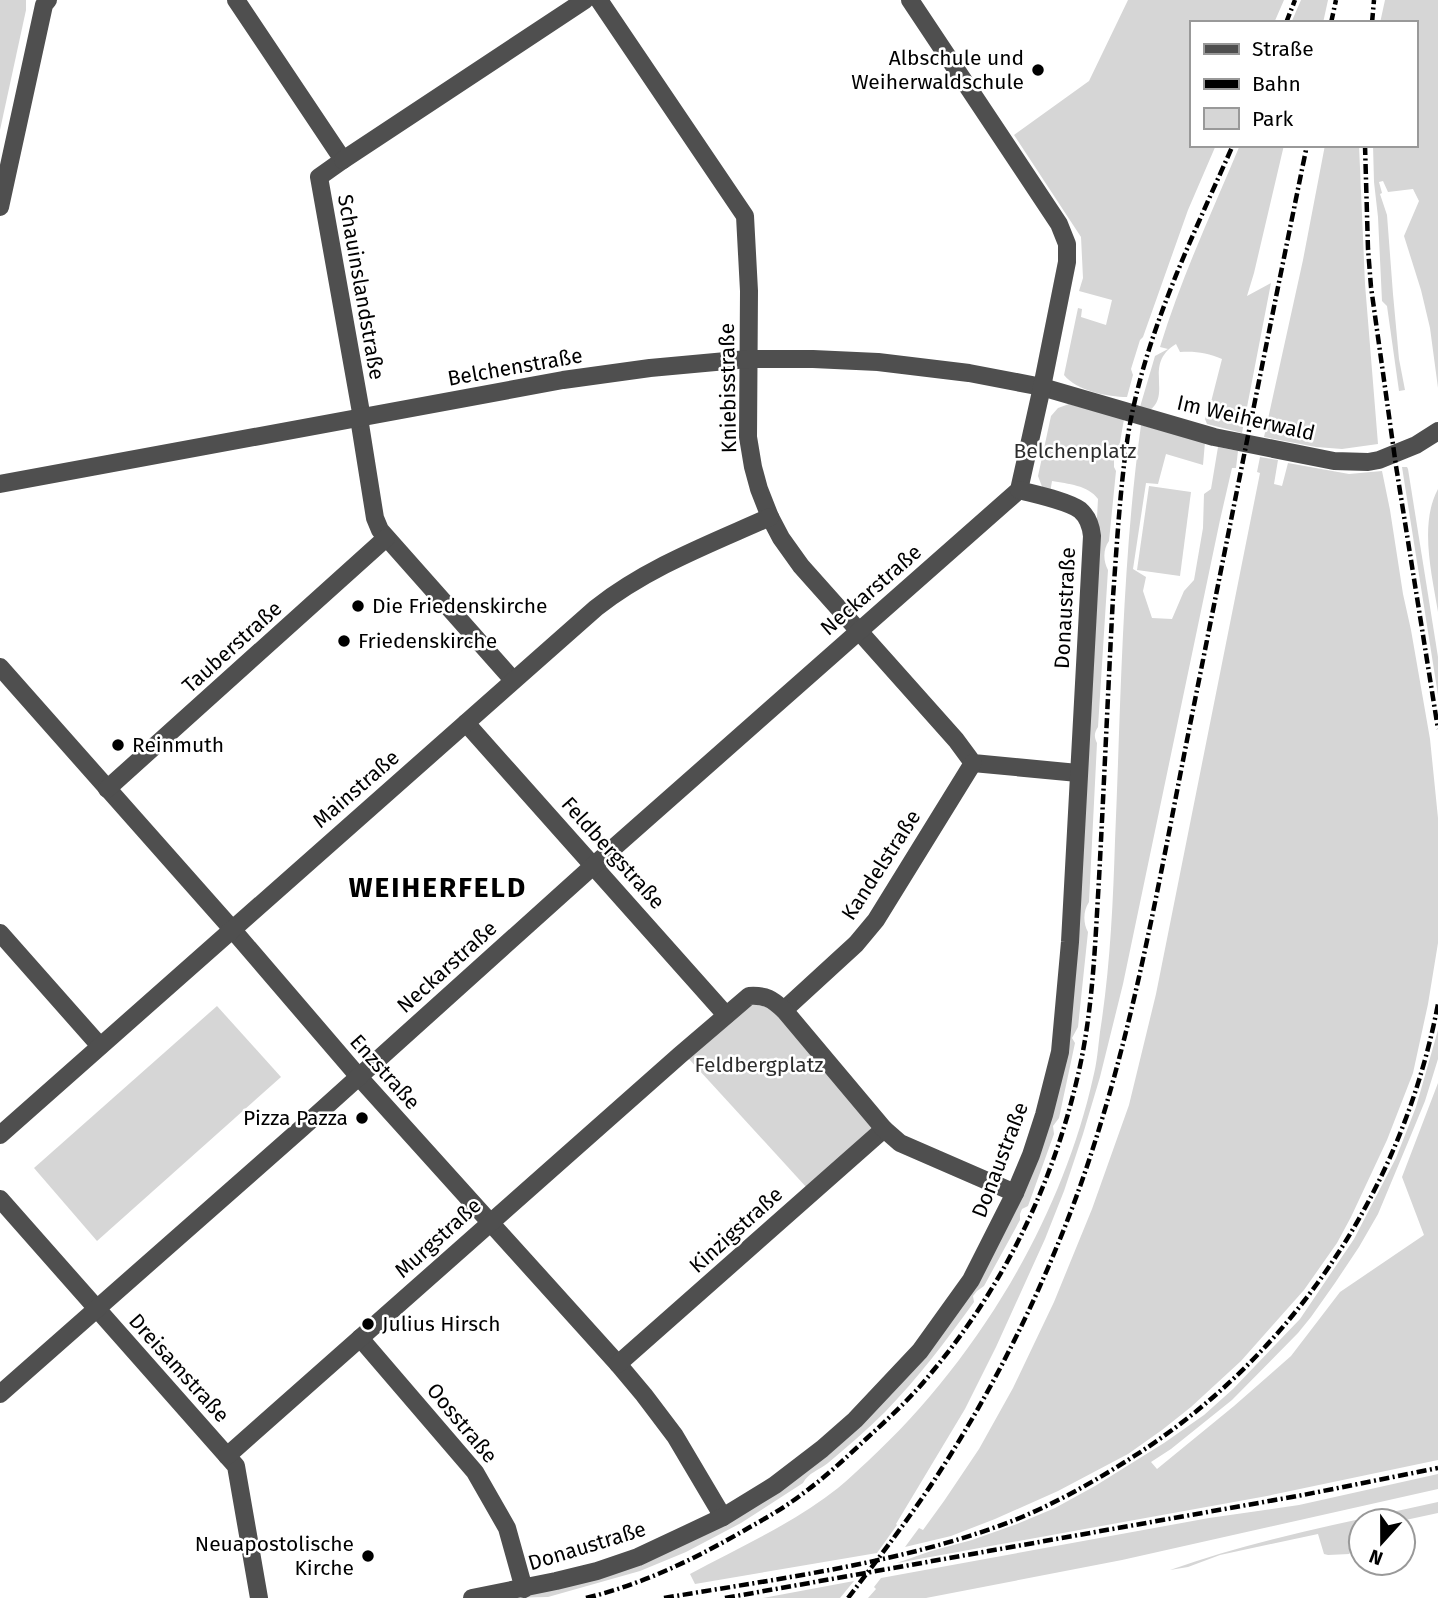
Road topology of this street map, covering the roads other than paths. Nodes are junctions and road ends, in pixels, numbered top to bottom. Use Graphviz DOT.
graph roads {
  1 [pos="236,0"];
  2 [pos="585,0"];
  3 [pos="599,0"];
  4 [pos="910,0"];
  5 [pos="46,3"];
  6 [pos="343,160"];
  7 [pos="0,207"];
  8 [pos="748,359"];
  9 [pos="1042,387"];
  10 [pos="360,418"];
  11 [pos="1438,431"];
  12 [pos="0,484"];
  13 [pos="1019,490"];
  14 [pos="770,517"];
  15 [pos="386,538"];
  16 [pos="860,631"];
  17 [pos="0,667"];
  18 [pos="513,680"];
  19 [pos="466,723"];
  20 [pos="974,763"];
  21 [pos="1078,773"];
  22 [pos="107,789"];
  23 [pos="593,866"];
  24 [pos="232,929"];
  25 [pos="0,933"];
  26 [pos="784,1010"];
  27 [pos="726,1015"];
  28 [pos="100,1046"];
  29 [pos="359,1077"];
  30 [pos="884,1129"];
  31 [pos="0,1135"];
  32 [pos="1016,1193"];
  33 [pos="0,1199"];
  34 [pos="490,1223"];
  35 [pos="96,1309"];
  36 [pos="360,1338"];
  37 [pos="618,1364"];
  38 [pos="0,1394"];
  39 [pos="227,1456"];
  40 [pos="723,1517"];
  41 [pos="524,1589"];
  42 [pos="259,1598"];
  43 [pos="472,1598"];
  1 -- 6 [label="street"];
  2 -- 6 [label="street"];
  3 -- 8 [label="street, Kniebisstraße"];
  4 -- 9 [label="street"];
  5 -- 7 [label="street"];
  6 -- 10 [label="street, Schauinslandstraße"];
  8 -- 9 [label="street, Belchenstraße"];
  8 -- 10 [label="street, Belchenstraße"];
  8 -- 14 [label="street, Kniebisstraße"];
  9 -- 11 [label="street, Im Weiherwald"];
  9 -- 13 [label="street"];
  10 -- 12 [label="street, Belchenstraße"];
  10 -- 15 [label="street, Schauinslandstraße"];
  13 -- 16 [label="street, Neckarstraße"];
  13 -- 21 [label="street, Donaustraße"];
  14 -- 16 [label="street, Kniebisstraße"];
  14 -- 18 [label="street, Mainstraße"];
  15 -- 18 [label="street, Schauinslandstraße"];
  15 -- 22 [label="street, Tauberstraße"];
  16 -- 20 [label="street, Kniebisstraße"];
  16 -- 23 [label="street, Neckarstraße"];
  17 -- 22 [label="street, Enzstraße"];
  18 -- 19 [label="street, Mainstraße"];
  19 -- 23 [label="street, Feldbergstraße"];
  19 -- 24 [label="street, Mainstraße"];
  20 -- 21 [label="street"];
  20 -- 26 [label="street, Kandelstraße"];
  21 -- 32 [label="street, Donaustraße"];
  22 -- 24 [label="street, Enzstraße"];
  23 -- 27 [label="street, Feldbergstraße"];
  23 -- 29 [label="street, Neckarstraße"];
  24 -- 28 [label="street, Mainstraße"];
  24 -- 29 [label="street, Enzstraße"];
  25 -- 28 [label="street"];
  26 -- 27 [label="street"];
  26 -- 30 [label="street"];
  27 -- 34 [label="street, Murgstraße"];
  28 -- 31 [label="street, Mainstraße"];
  29 -- 34 [label="street, Enzstraße"];
  29 -- 35 [label="street, Neckarstraße"];
  30 -- 32 [label="street"];
  30 -- 37 [label="street, Kinzigstraße"];
  32 -- 40 [label="street, Donaustraße"];
  33 -- 35 [label="street, Dreisamstraße"];
  34 -- 36 [label="street, Murgstraße"];
  34 -- 37 [label="street, Enzstraße"];
  35 -- 38 [label="street, Neckarstraße"];
  35 -- 39 [label="street, Dreisamstraße"];
  36 -- 39 [label="street, Murgstraße"];
  36 -- 41 [label="street, Oosstraße"];
  37 -- 40 [label="street, Enzstraße"];
  39 -- 42 [label="street, Dreisamstraße"];
  40 -- 41 [label="street, Donaustraße"];
  41 -- 43 [label="street, Donaustraße"];
}
